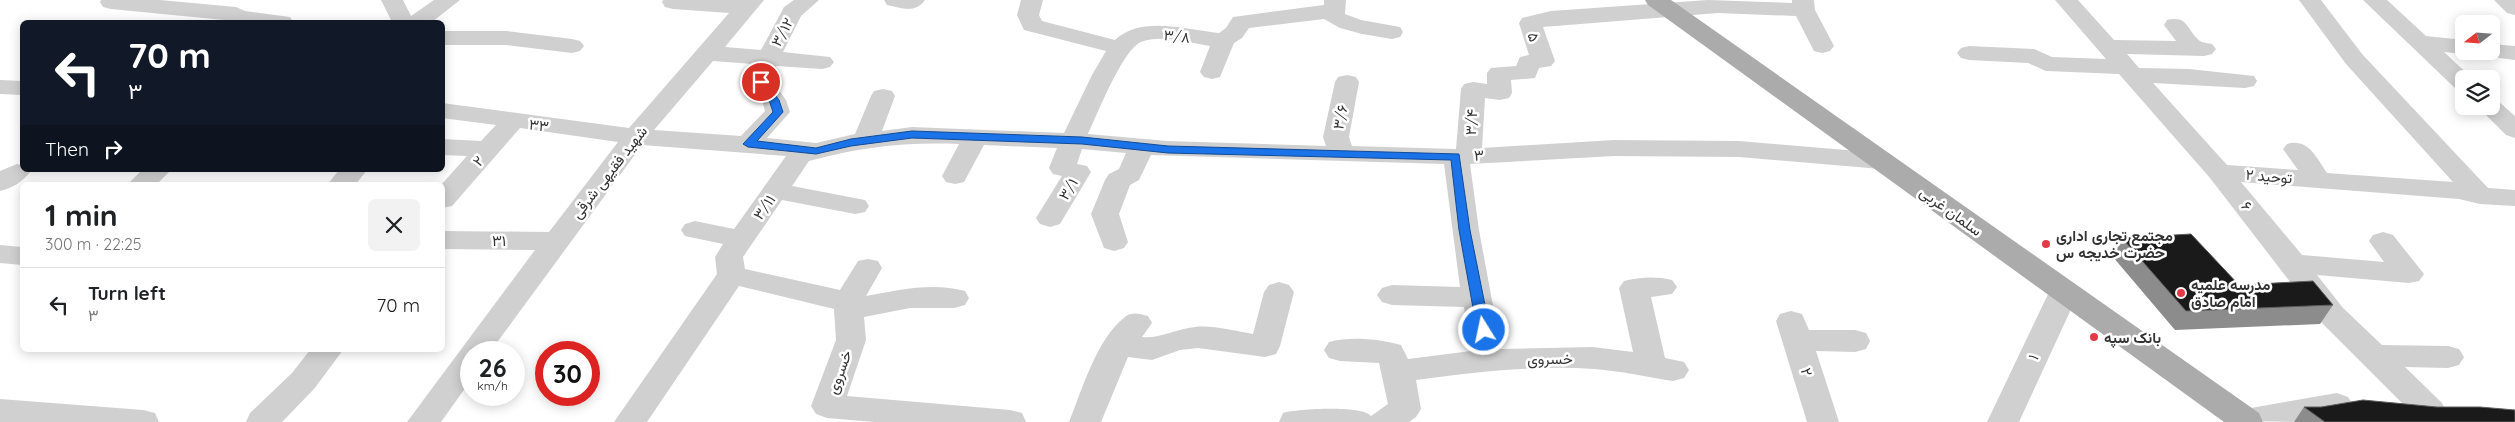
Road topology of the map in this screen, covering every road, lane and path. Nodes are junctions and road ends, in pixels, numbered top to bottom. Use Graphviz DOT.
graph roads {
  1 [pos="254,0"];
  2 [pos="392,0"];
  3 [pos="449,0"];
  4 [pos="676,0"];
  5 [pos="808,0"];
  6 [pos="895,0"];
  7 [pos="914,0"];
  8 [pos="1032,0"];
  9 [pos="2059,0"];
  10 [pos="2066,0"];
  11 [pos="2310,0"];
  12 [pos="2374,0"];
  13 [pos="2505,0"];
  14 [pos="112,2"];
  15 [pos="749,4"];
  16 [pos="1334,5"];
  17 [pos="1803,5"];
  18 [pos="1664,6"];
  19 [pos="2515,8"];
  20 [pos="230,17"];
  21 [pos="261,20"];
  22 [pos="402,20"];
  23 [pos="421,20"];
  24 [pos="2175,24"];
  25 [pos="1392,32"];
  26 [pos="445,38"];
  27 [pos="1224,40"];
  28 [pos="2420,42"];
  29 [pos="572,46"];
  30 [pos="1822,46"];
  31 [pos="2455,46"];
  32 [pos="2107,47"];
  33 [pos="1120,48"];
  34 [pos="706,52"];
  35 [pos="2500,52"];
  36 [pos="1969,53"];
  37 [pos="2515,53"];
  38 [pos="769,58"];
  39 [pos="822,62"];
  40 [pos="2129,71"];
  41 [pos="1212,72"];
  42 [pos="2455,75"];
  43 [pos="2245,81"];
  44 [pos="1347,82"];
  45 [pos="0,88"];
  46 [pos="20,88"];
  47 [pos="1473,89"];
  48 [pos="884,96"];
  49 [pos="445,110"];
  50 [pos="2499,115"];
  51 [pos="513,121"];
  52 [pos="2515,130"];
  53 [pos="635,137"];
  54 [pos="975,138"];
  55 [pos="865,140"];
  56 [pos="1072,140"];
  57 [pos="748,144"];
  58 [pos="445,147"];
  59 [pos="1142,147"];
  60 [pos="488,149"];
  61 [pos="2296,149"];
  62 [pos="816,151"];
  63 [pos="1341,152"];
  64 [pos="1462,156"];
  65 [pos="1881,161"];
  66 [pos="156,172"];
  67 [pos="352,172"];
  68 [pos="2219,172"];
  69 [pos="954,176"];
  70 [pos="2319,180"];
  71 [pos="144,182"];
  72 [pos="343,182"];
  73 [pos="775,191"];
  74 [pos="2480,196"];
  75 [pos="445,197"];
  76 [pos="2515,198"];
  77 [pos="855,206"];
  78 [pos="1050,218"];
  79 [pos="695,230"];
  80 [pos="742,239"];
  81 [pos="445,240"];
  82 [pos="556,241"];
  83 [pos="2383,241"];
  84 [pos="1114,242"];
  85 [pos="0,254"];
  86 [pos="20,256"];
  87 [pos="2294,263"];
  88 [pos="868,268"];
  89 [pos="732,275"];
  90 [pos="1662,287"];
  91 [pos="1279,292"];
  92 [pos="2064,292"];
  93 [pos="1392,295"];
  94 [pos="1477,297"];
  95 [pos="954,298"];
  96 [pos="848,306"];
  97 [pos="482,341"];
  98 [pos="1855,341"];
  99 [pos="1340,350"];
  100 [pos="326,352"];
  101 [pos="2374,356"];
  102 [pos="2448,357"];
  103 [pos="1488,360"];
  104 [pos="1398,371"];
  105 [pos="460,372"];
  106 [pos="0,411"];
  107 [pos="33,418"];
  108 [pos="2246,421"];
  109 [pos="143,422"];
  110 [pos="262,422"];
  111 [pos="423,422"];
  112 [pos="630,422"];
  113 [pos="1010,422"];
  114 [pos="1085,422"];
  115 [pos="1295,422"];
  116 [pos="1358,422"];
  117 [pos="1384,422"];
  118 [pos="1822,422"];
  119 [pos="2002,422"];
  1 -- 20 [label="street"];
  2 -- 22 [label="street"];
  3 -- 23 [label="street"];
  4 -- 15 [label="street"];
  5 -- 38 [label="street, ۳/۱۲"];
  6 -- 7 [label="street"];
  8 -- 33 [label="street"];
  9 -- 10 [label="street"];
  10 -- 32 [label="street, ۶"];
  11 -- 74 [label="street"];
  12 -- 28 [label="street"];
  13 -- 19 [label="street"];
  14 -- 20 [label="street"];
  15 -- 34 [label="street, شهید فقیهی شرقی"];
  16 -- 25 [label="street"];
  16 -- 27 [label="street"];
  17 -- 18 [label="street"];
  17 -- 30 [label="street"];
  18 -- 47 [label="street, ۵"];
  18 -- 65 [label="main road, سلمان غربی"];
  20 -- 21 [label="street"];
  24 -- 32 [label="street"];
  26 -- 29 [label="street"];
  27 -- 33 [label="street, ۳/۸"];
  27 -- 41 [label="street"];
  28 -- 31 [label="street"];
  28 -- 42 [label="street"];
  32 -- 40 [label="street, ۶"];
  33 -- 56 [label="street, ۳/۸"];
  34 -- 38 [label="street"];
  34 -- 53 [label="street, شهید فقیهی شرقی"];
  35 -- 37 [label="street"];
  36 -- 40 [label="street"];
  38 -- 39 [label="street"];
  38 -- 57 [label="street, ۳/۱۲"];
  40 -- 43 [label="street"];
  40 -- 68 [label="street, ۶"];
  44 -- 63 [label="street, ۳/۶"];
  45 -- 46 [label="street"];
  47 -- 64 [label="street, ۳/۴"];
  48 -- 55 [label="street"];
  49 -- 51 [label="street, ۳۳"];
  50 -- 52 [label="street"];
  51 -- 53 [label="street, ۳۳"];
  51 -- 60 [label="street, ۲"];
  53 -- 57 [label="street, ۳۳"];
  53 -- 82 [label="street, شهید فقیهی شرقی"];
  54 -- 55 [label="street, ۳"];
  54 -- 56 [label="street, ۳"];
  54 -- 69 [label="street"];
  55 -- 62 [label="street, ۳"];
  56 -- 59 [label="street, ۳"];
  56 -- 78 [label="street, ۳/۱"];
  57 -- 62 [label="street, ۳"];
  58 -- 60 [label="street"];
  59 -- 63 [label="street, ۳"];
  59 -- 84 [label="street"];
  60 -- 75 [label="street, ۲"];
  61 -- 70 [label="street"];
  62 -- 73 [label="street, ۳/۱۱"];
  63 -- 64 [label="street, ۳"];
  64 -- 65 [label="street, ۳"];
  64 -- 94 [label="street"];
  65 -- 92 [label="main road, سلمان غربی"];
  66 -- 71 [label="street"];
  67 -- 72 [label="street"];
  68 -- 70 [label="street, توحید ۲"];
  68 -- 87 [label="street, ۶"];
  70 -- 74 [label="street, توحید ۲"];
  73 -- 77 [label="street"];
  73 -- 80 [label="street, ۳/۱۱"];
  74 -- 76 [label="street"];
  79 -- 80 [label="street"];
  80 -- 89 [label="street, ۳/۱۱"];
  81 -- 82 [label="street, ۳۱"];
  82 -- 97 [label="street, شهید فقیهی شرقی"];
  83 -- 87 [label="street"];
  85 -- 86 [label="street"];
  87 -- 101 [label="street, ۶"];
  88 -- 96 [label="street"];
  89 -- 96 [label="street"];
  89 -- 112 [label="street"];
  90 -- 103 [label="street, خسروی"];
  91 -- 114 [label="street"];
  92 -- 108 [label="main road, سلمان غربی"];
  92 -- 119 [label="street, ۱"];
  93 -- 94 [label="street"];
  94 -- 103 [label="street"];
  95 -- 96 [label="street"];
  96 -- 113 [label="street, خسروی"];
  98 -- 118 [label="street, ۲"];
  99 -- 104 [label="street"];
  100 -- 110 [label="street"];
  101 -- 102 [label="street"];
  101 -- 108 [label="street, ۶"];
  103 -- 104 [label="street, خسروی"];
  104 -- 117 [label="street"];
  105 -- 111 [label="street"];
  106 -- 107 [label="street"];
  107 -- 109 [label="street"];
  115 -- 116 [label="street"];
}
